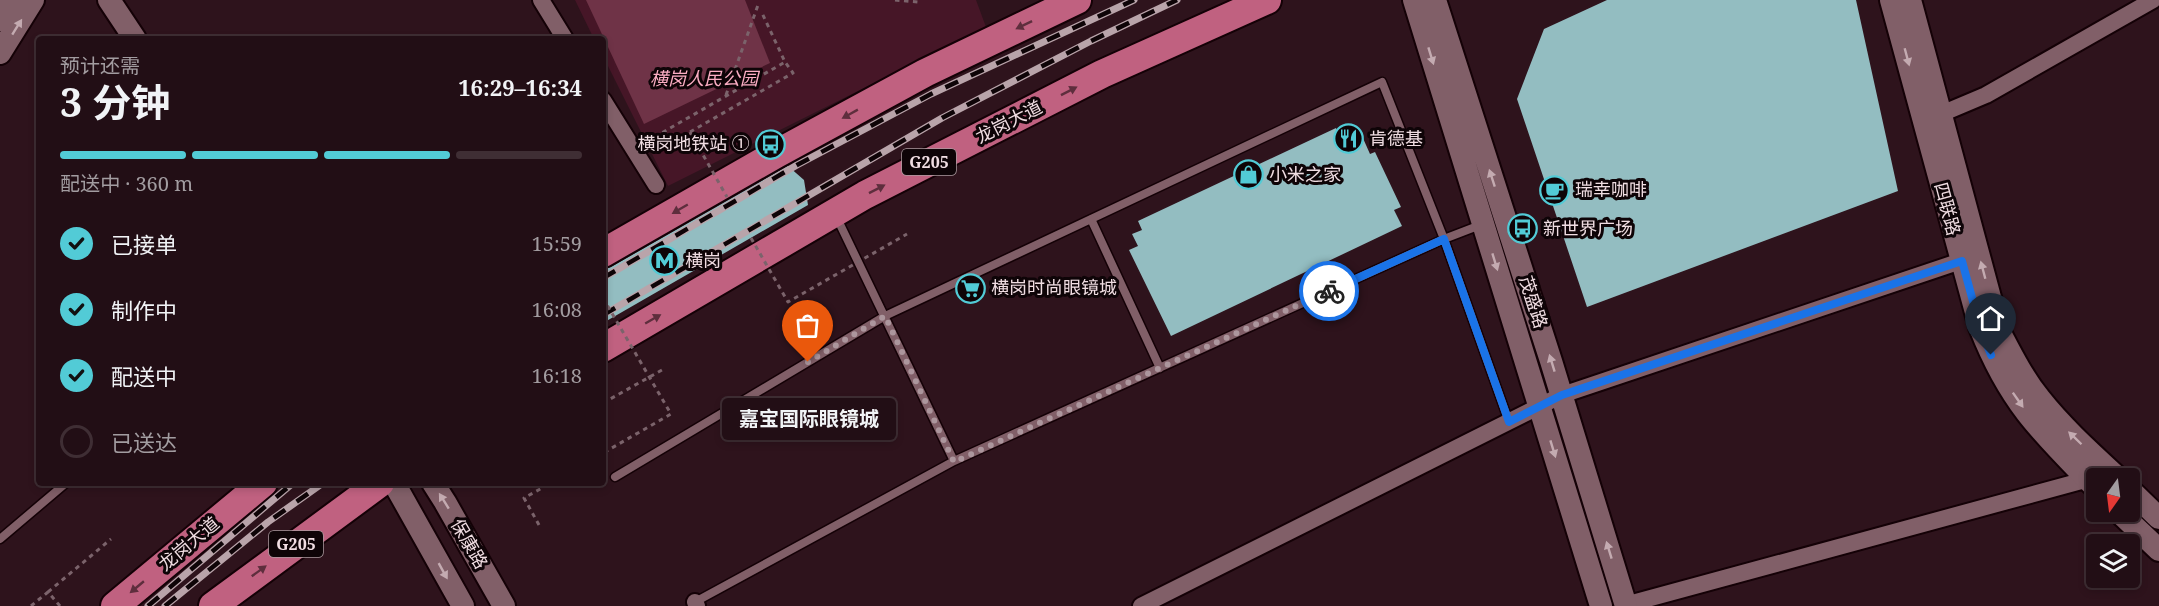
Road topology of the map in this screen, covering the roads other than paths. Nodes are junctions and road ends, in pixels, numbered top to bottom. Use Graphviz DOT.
graph roads {
  1 [pos="12,0"];
  2 [pos="33,0"];
  3 [pos="109,0"];
  4 [pos="541,0"];
  5 [pos="1077,0"];
  6 [pos="1267,0"];
  7 [pos="1414,0"];
  8 [pos="1435,0"];
  9 [pos="1891,0"];
  10 [pos="1910,0"];
  11 [pos="2153,0"];
  12 [pos="0,20"];
  13 [pos="133,36"];
  14 [pos="563,36"];
  15 [pos="0,53"];
  16 [pos="606,105"];
  17 [pos="1941,114"];
  18 [pos="656,185"];
  19 [pos="835,213"];
  20 [pos="1091,219"];
  21 [pos="1483,224"];
  22 [pos="1444,239"];
  23 [pos="606,251"];
  24 [pos="1962,261"];
  25 [pos="885,316"];
  26 [pos="606,346"];
  27 [pos="1160,368"];
  28 [pos="1562,395"];
  29 [pos="1540,406"];
  30 [pos="1509,422"];
  31 [pos="954,462"];
  32 [pos="2089,468"];
  33 [pos="2094,468"];
  34 [pos="615,477"];
  35 [pos="2086,484"];
  36 [pos="62,486"];
  37 [pos="259,486"];
  38 [pos="376,486"];
  39 [pos="396,486"];
  40 [pos="435,486"];
  41 [pos="2140,500"];
  42 [pos="2159,518"];
  43 [pos="2130,522"];
  44 [pos="0,539"];
  45 [pos="2159,550"];
  46 [pos="696,604"];
  47 [pos="1626,605"];
  48 [pos="115,606"];
  49 [pos="213,606"];
  50 [pos="463,606"];
  51 [pos="504,606"];
  52 [pos="1141,606"];
  53 [pos="1601,606"];
  1 -- 12 [label="street"];
  15 -- 2 [label="street, one-way"];
  3 -- 13 [label="street"];
  4 -- 14 [label="street"];
  5 -- 23 [label="highway, one-way"];
  19 -- 6 [label="highway, 龙岗大道 / G205, one-way"];
  7 -- 21 [label="street, 茂盛路, one-way"];
  28 -- 8 [label="street, 茂盛路, one-way"];
  9 -- 24 [label="street, 四联路, one-way"];
  10 -- 17 [label="street, 四联路"];
  11 -- 17 [label="street"];
  16 -- 18 [label="street"];
  33 -- 17 [label="street, 四联路, one-way"];
  19 -- 25 [label="lane"];
  26 -- 19 [label="highway, 龙岗大道 / G205, one-way"];
  20 -- 22 [label="lane"];
  20 -- 25 [label="lane"];
  20 -- 27 [label="lane"];
  21 -- 22 [label="lane"];
  21 -- 29 [label="street, 茂盛路, one-way"];
  22 -- 27 [label="lane"];
  22 -- 30 [label="lane"];
  24 -- 28 [label="street"];
  24 -- 32 [label="street, 四联路, one-way"];
  25 -- 31 [label="lane"];
  25 -- 34 [label="lane"];
  27 -- 31 [label="lane"];
  28 -- 29 [label="street"];
  47 -- 28 [label="street, 茂盛路, one-way"];
  29 -- 30 [label="street"];
  29 -- 53 [label="street, 茂盛路, one-way"];
  30 -- 52 [label="street"];
  31 -- 46 [label="lane"];
  35 -- 47 [label="street"];
  36 -- 44 [label="lane"];
  37 -- 48 [label="highway, 龙岗大道, one-way"];
  49 -- 38 [label="highway, G205, one-way"];
  39 -- 50 [label="street, 保康路, one-way"];
  51 -- 40 [label="street, 保康路, one-way"];
  41 -- 42 [label="street"];
  43 -- 45 [label="street"];
}
